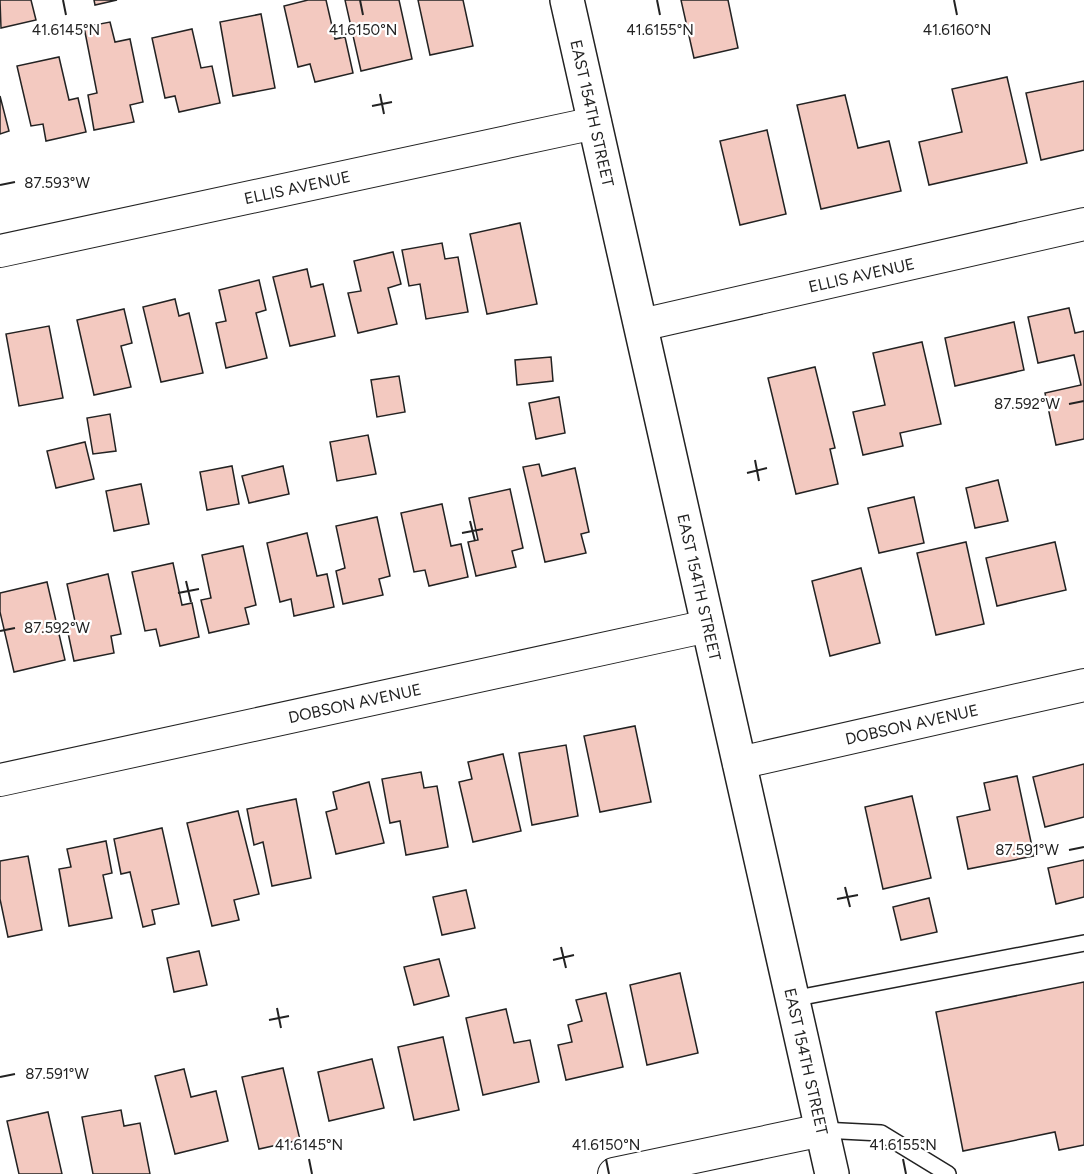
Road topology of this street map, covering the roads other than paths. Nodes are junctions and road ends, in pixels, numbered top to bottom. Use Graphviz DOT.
graph roads {
  1 [pos="567,0"];
  2 [pos="594,123"];
  3 [pos="1084,224"];
  4 [pos="0,251"];
  5 [pos="640,325"];
  6 [pos="708,626"];
  7 [pos="1084,685"];
  8 [pos="739,763"];
  9 [pos="0,780"];
  10 [pos="1084,943"];
  11 [pos="792,999"];
  12 [pos="822,1130"];
  13 [pos="614,1174"];
  14 [pos="832,1174"];
  15 [pos="948,1174"];
  1 -- 2 [label="street, EAST 154TH STREET"];
  2 -- 4 [label="street, ELLIS AVENUE"];
  2 -- 5 [label="street, EAST 154TH STREET"];
  3 -- 5 [label="street, ELLIS AVENUE"];
  5 -- 6 [label="street, EAST 154TH STREET"];
  6 -- 8 [label="street, EAST 154TH STREET"];
  6 -- 9 [label="street, DOBSON AVENUE"];
  7 -- 8 [label="street, DOBSON AVENUE"];
  8 -- 11 [label="street, EAST 154TH STREET"];
  10 -- 11 [label="lane"];
  11 -- 12 [label="street, EAST 154TH STREET"];
  12 -- 13 [label="street"];
  12 -- 14 [label="street, EAST 154TH STREET"];
  12 -- 15 [label="lane"];
}
